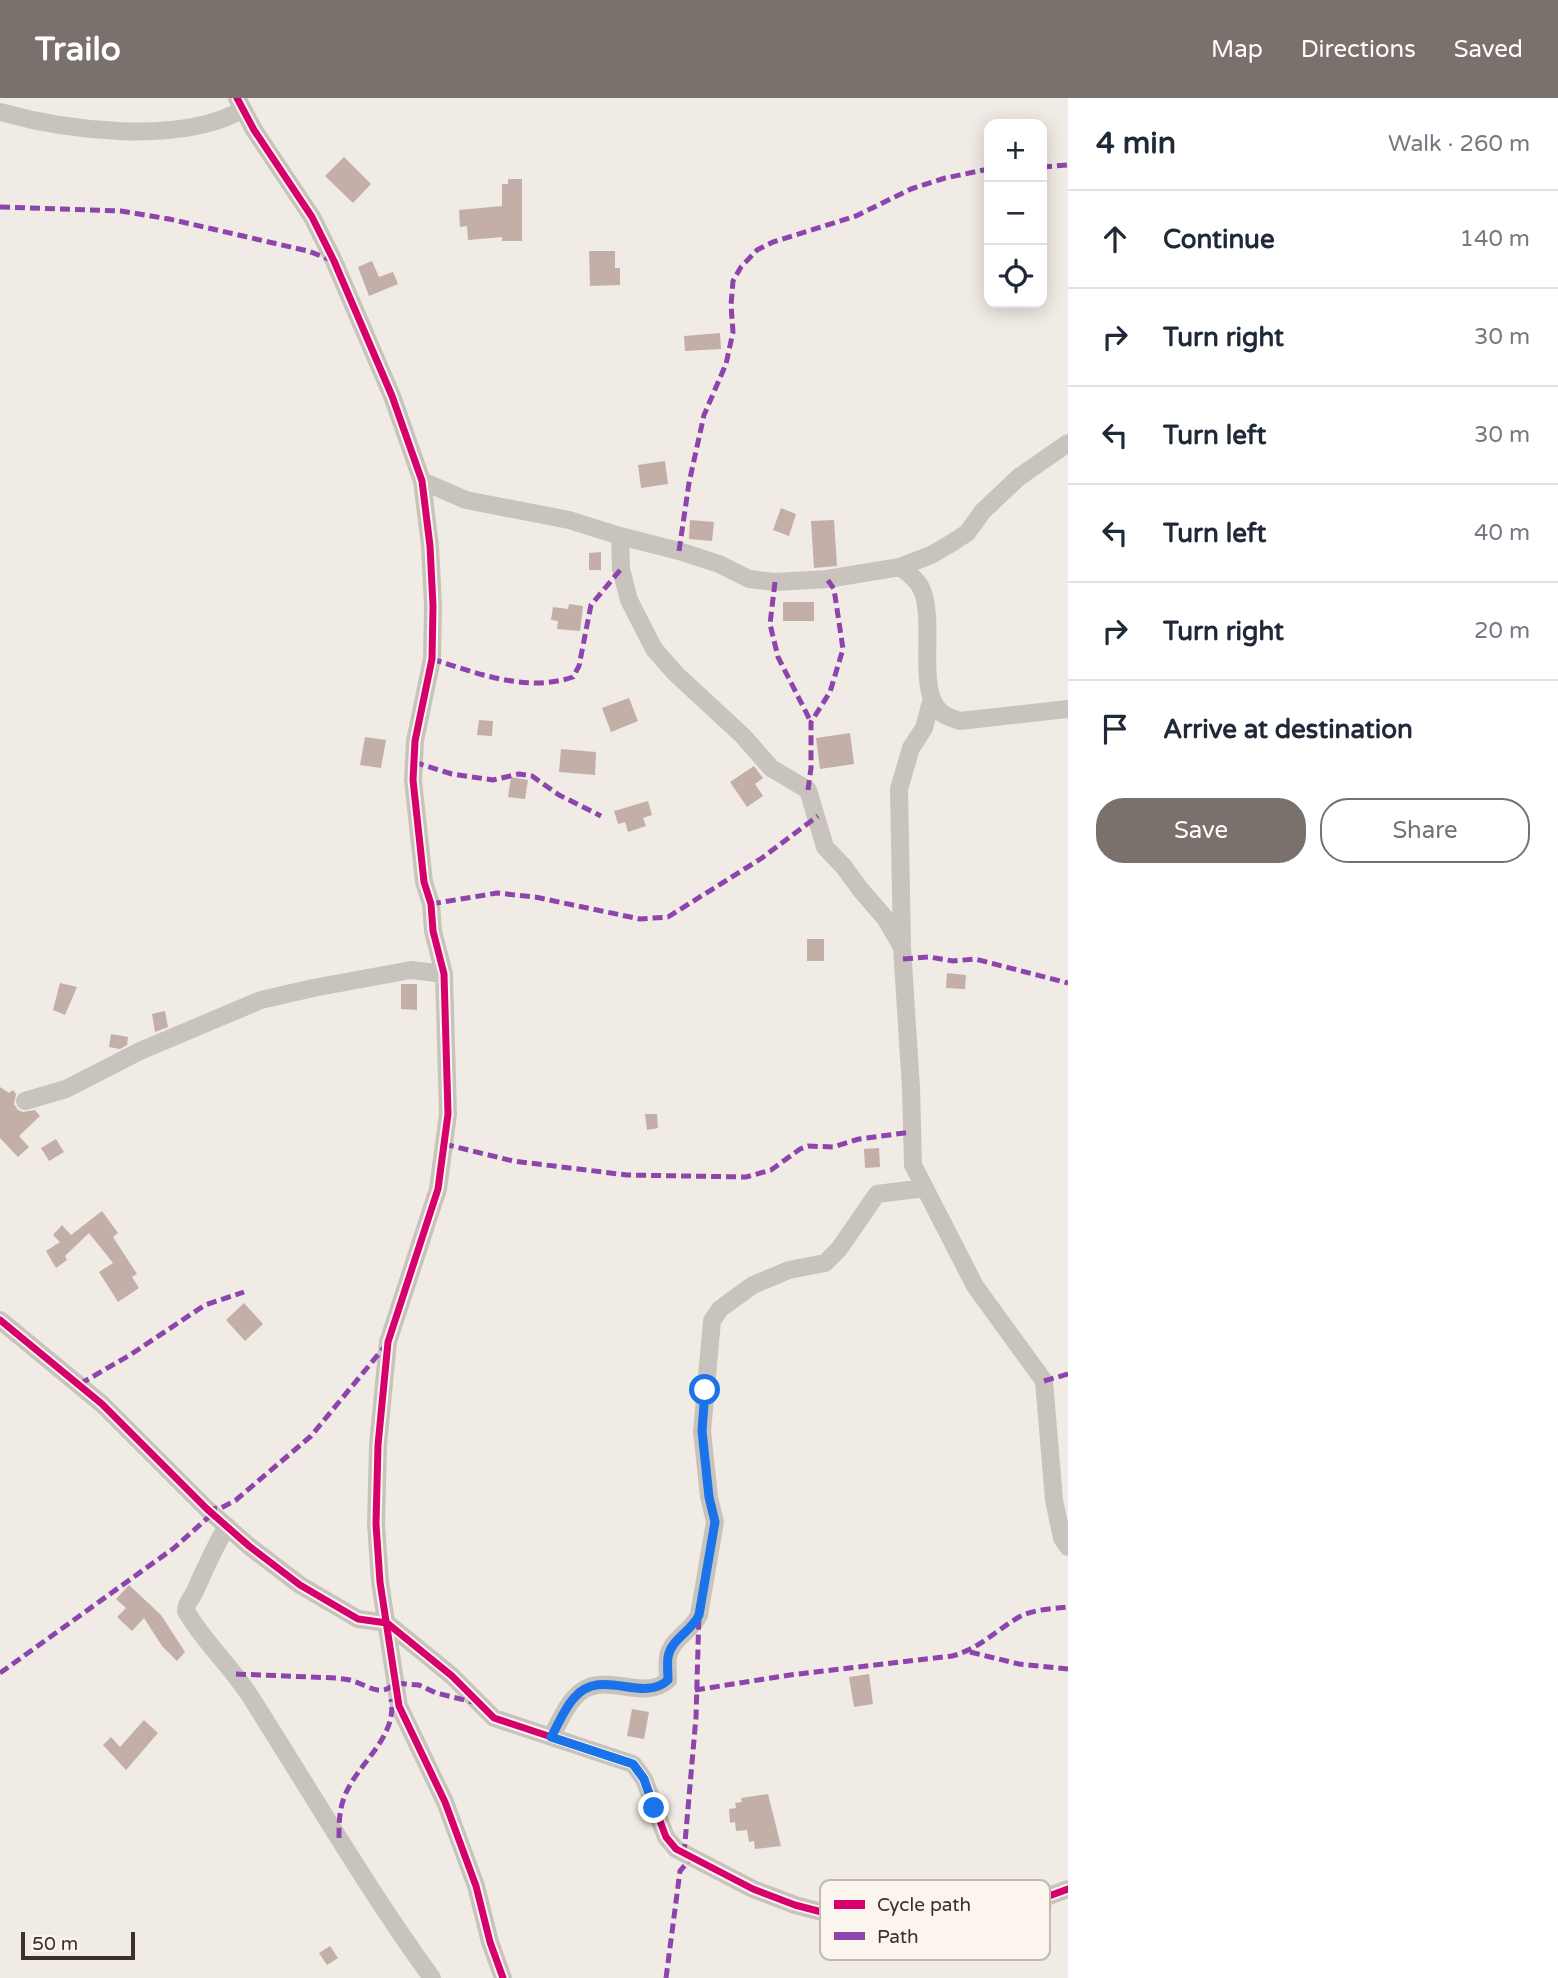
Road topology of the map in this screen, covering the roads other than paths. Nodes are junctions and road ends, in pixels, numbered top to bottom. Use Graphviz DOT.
graph roads {
  1 [pos="239,104"];
  2 [pos="0,112"];
  3 [pos="1068,443"];
  4 [pos="422,481"];
  5 [pos="620,536"];
  6 [pos="900,567"];
  7 [pos="932,698"];
  8 [pos="1068,709"];
  9 [pos="902,947"];
  10 [pos="444,974"];
  11 [pos="25,1101"];
  12 [pos="925,1188"];
  13 [pos="0,1320"];
  14 [pos="227,1527"];
  15 [pos="1068,1547"];
  16 [pos="387,1623"];
  17 [pos="551,1737"];
  18 [pos="1068,1889"];
  19 [pos="1050,1896"];
  20 [pos="820,1912"];
  21 [pos="432,1978"];
  22 [pos="503,1978"];
  1 -- 2 [label="street"];
  1 -- 4 [label="street"];
  3 -- 6 [label="street"];
  4 -- 5 [label="street"];
  4 -- 10 [label="street"];
  5 -- 6 [label="street"];
  5 -- 9 [label="street"];
  6 -- 7 [label="street"];
  7 -- 8 [label="street"];
  7 -- 9 [label="street"];
  9 -- 12 [label="street"];
  10 -- 11 [label="street"];
  10 -- 16 [label="street"];
  12 -- 15 [label="street"];
  12 -- 17 [label="street"];
  13 -- 14 [label="street"];
  14 -- 16 [label="street"];
  14 -- 21 [label="street"];
  16 -- 17 [label="street"];
  16 -- 22 [label="street"];
  17 -- 20 [label="street"];
  18 -- 19 [label="street"];
}
